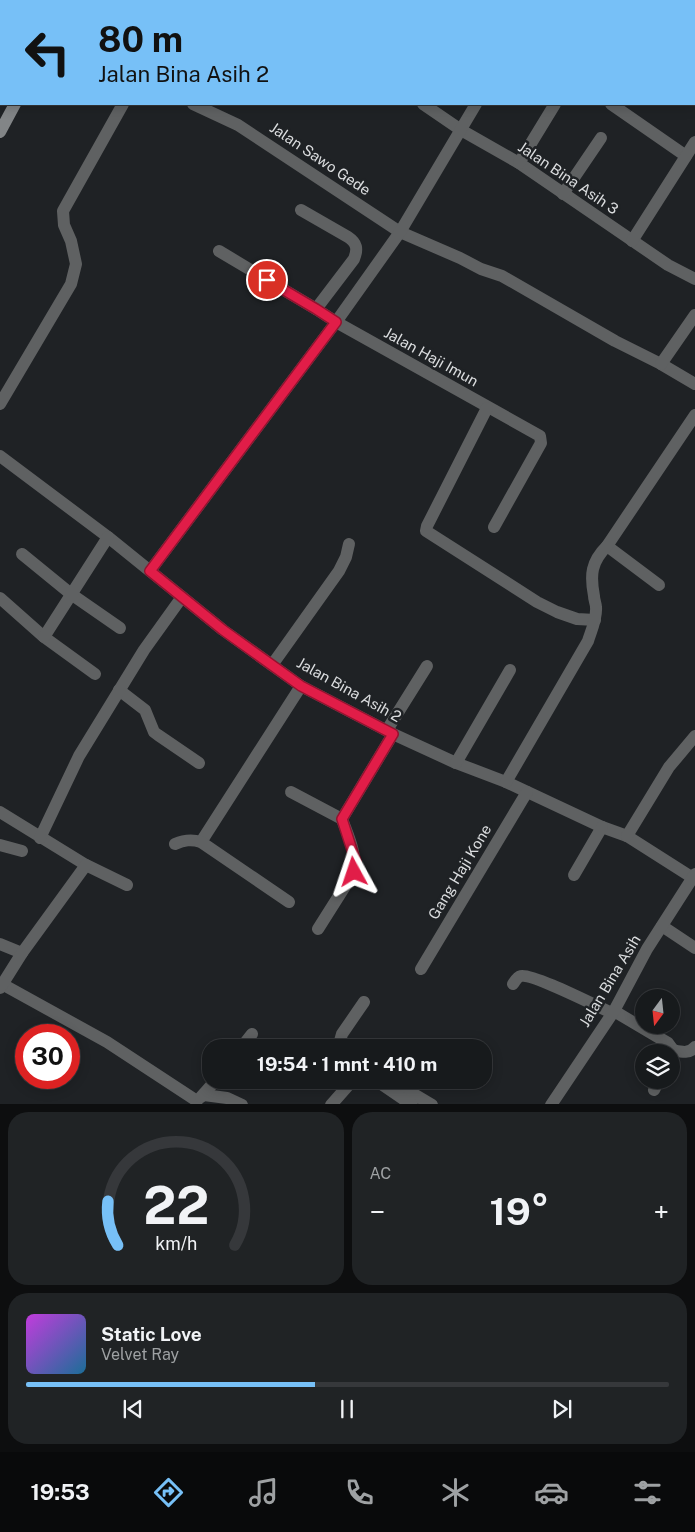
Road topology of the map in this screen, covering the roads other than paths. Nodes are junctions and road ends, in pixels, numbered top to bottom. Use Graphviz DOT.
graph roads {
  1 [pos="15,105"];
  2 [pos="122,105"];
  3 [pos="195,105"];
  4 [pos="424,105"];
  5 [pos="475,105"];
  6 [pos="553,105"];
  7 [pos="611,105"];
  8 [pos="461,130"];
  9 [pos="0,132"];
  10 [pos="601,138"];
  11 [pos="695,142"];
  12 [pos="686,156"];
  13 [pos="519,163"];
  14 [pos="563,194"];
  15 [pos="301,210"];
  16 [pos="400,232"];
  17 [pos="632,241"];
  18 [pos="219,251"];
  19 [pos="695,280"];
  20 [pos="316,309"];
  21 [pos="695,314"];
  22 [pos="336,322"];
  23 [pos="661,364"];
  24 [pos="695,384"];
  25 [pos="0,404"];
  26 [pos="487,408"];
  27 [pos="695,416"];
  28 [pos="0,456"];
  29 [pos="494,528"];
  30 [pos="108,537"];
  31 [pos="349,544"];
  32 [pos="607,546"];
  33 [pos="22,554"];
  34 [pos="150,571"];
  35 [pos="659,585"];
  36 [pos="71,594"];
  37 [pos="0,598"];
  38 [pos="182,598"];
  39 [pos="595,620"];
  40 [pos="120,628"];
  41 [pos="44,637"];
  42 [pos="272,665"];
  43 [pos="427,666"];
  44 [pos="510,670"];
  45 [pos="95,674"];
  46 [pos="301,686"];
  47 [pos="118,690"];
  48 [pos="390,732"];
  49 [pos="695,736"];
  50 [pos="199,763"];
  51 [pos="456,763"];
  52 [pos="506,782"];
  53 [pos="291,792"];
  54 [pos="527,792"];
  55 [pos="0,812"];
  56 [pos="342,819"];
  57 [pos="602,826"];
  58 [pos="627,836"];
  59 [pos="40,838"];
  60 [pos="201,842"];
  61 [pos="175,844"];
  62 [pos="0,845"];
  63 [pos="22,851"];
  64 [pos="86,865"];
  65 [pos="574,874"];
  66 [pos="694,876"];
  67 [pos="127,886"];
  68 [pos="289,902"];
  69 [pos="662,926"];
  70 [pos="318,928"];
  71 [pos="0,944"];
  72 [pos="695,948"];
  73 [pos="22,953"];
  74 [pos="421,969"];
  75 [pos="513,984"];
  76 [pos="1,986"];
  77 [pos="364,1002"];
  78 [pos="612,1012"];
  79 [pos="252,1034"];
  80 [pos="248,1039"];
  81 [pos="341,1039"];
  82 [pos="668,1044"];
  83 [pos="695,1047"];
  84 [pos="680,1052"];
  85 [pos="208,1089"];
  86 [pos="345,1089"];
  87 [pos="394,1089"];
  88 [pos="402,1089"];
  89 [pos="199,1100"];
  90 [pos="242,1104"];
  91 [pos="331,1104"];
  92 [pos="412,1104"];
  93 [pos="432,1104"];
  94 [pos="553,1104"];
  1 -- 9 [label="main road"];
  2 -- 25 [label="street"];
  3 -- 16 [label="street, Jalan Sawo Gede"];
  4 -- 8 [label="street, Jalan Bina Asih 3"];
  5 -- 8 [label="street"];
  6 -- 13 [label="street"];
  7 -- 12 [label="street"];
  8 -- 13 [label="street, Jalan Bina Asih 3"];
  8 -- 16 [label="street"];
  10 -- 14 [label="street"];
  11 -- 12 [label="street"];
  12 -- 17 [label="street"];
  13 -- 14 [label="street, Jalan Bina Asih 3"];
  14 -- 17 [label="street, Jalan Bina Asih 3"];
  15 -- 20 [label="street"];
  16 -- 22 [label="street"];
  16 -- 23 [label="street, Jalan Sawo Gede"];
  17 -- 19 [label="street, Jalan Bina Asih 3"];
  18 -- 20 [label="street, Jalan Haji Imun"];
  20 -- 22 [label="street, Jalan Haji Imun"];
  21 -- 23 [label="street"];
  22 -- 26 [label="street, Jalan Haji Imun"];
  22 -- 34 [label="street"];
  23 -- 24 [label="street, Jalan Sawo Gede"];
  26 -- 29 [label="street, Jalan Haji Imun"];
  26 -- 39 [label="street"];
  27 -- 32 [label="street"];
  28 -- 30 [label="street, Jalan Bina Asih 2"];
  30 -- 34 [label="street, Jalan Bina Asih 2"];
  30 -- 36 [label="street"];
  31 -- 42 [label="street"];
  32 -- 35 [label="street"];
  32 -- 39 [label="street"];
  33 -- 36 [label="street"];
  34 -- 38 [label="street, Jalan Bina Asih 2"];
  36 -- 40 [label="street"];
  36 -- 41 [label="street"];
  37 -- 41 [label="street"];
  38 -- 42 [label="street, Jalan Bina Asih 2"];
  38 -- 47 [label="street"];
  39 -- 52 [label="street"];
  41 -- 45 [label="street"];
  42 -- 46 [label="street, Jalan Bina Asih 2"];
  43 -- 48 [label="street"];
  44 -- 51 [label="street"];
  46 -- 48 [label="street, Jalan Bina Asih 2"];
  46 -- 60 [label="street"];
  47 -- 50 [label="street"];
  47 -- 59 [label="street"];
  48 -- 51 [label="street, Jalan Bina Asih 2"];
  48 -- 56 [label="street"];
  49 -- 58 [label="street"];
  51 -- 52 [label="street, Jalan Bina Asih 2"];
  52 -- 54 [label="street, Jalan Bina Asih 2"];
  53 -- 56 [label="street"];
  54 -- 57 [label="street, Jalan Bina Asih 2"];
  54 -- 74 [label="street, Gang Haji Kone"];
  55 -- 59 [label="street"];
  56 -- 70 [label="street"];
  57 -- 58 [label="street, Jalan Bina Asih 2"];
  57 -- 65 [label="street"];
  58 -- 66 [label="street, Jalan Bina Asih 2"];
  59 -- 64 [label="street"];
  60 -- 61 [label="street"];
  60 -- 68 [label="street"];
  62 -- 63 [label="street"];
  64 -- 67 [label="street"];
  64 -- 73 [label="street"];
  66 -- 69 [label="street, Jalan Bina Asih"];
  69 -- 72 [label="street"];
  69 -- 78 [label="street, Jalan Bina Asih"];
  71 -- 73 [label="street"];
  73 -- 76 [label="street"];
  75 -- 78 [label="street"];
  76 -- 89 [label="street"];
  77 -- 81 [label="street"];
  78 -- 82 [label="street"];
  78 -- 94 [label="street, Jalan Bina Asih"];
  79 -- 80 [label="street"];
  83 -- 84 [label="street"];
  85 -- 89 [label="street"];
  86 -- 91 [label="street"];
  87 -- 92 [label="street"];
  88 -- 93 [label="street"];
  89 -- 90 [label="street"];
}
